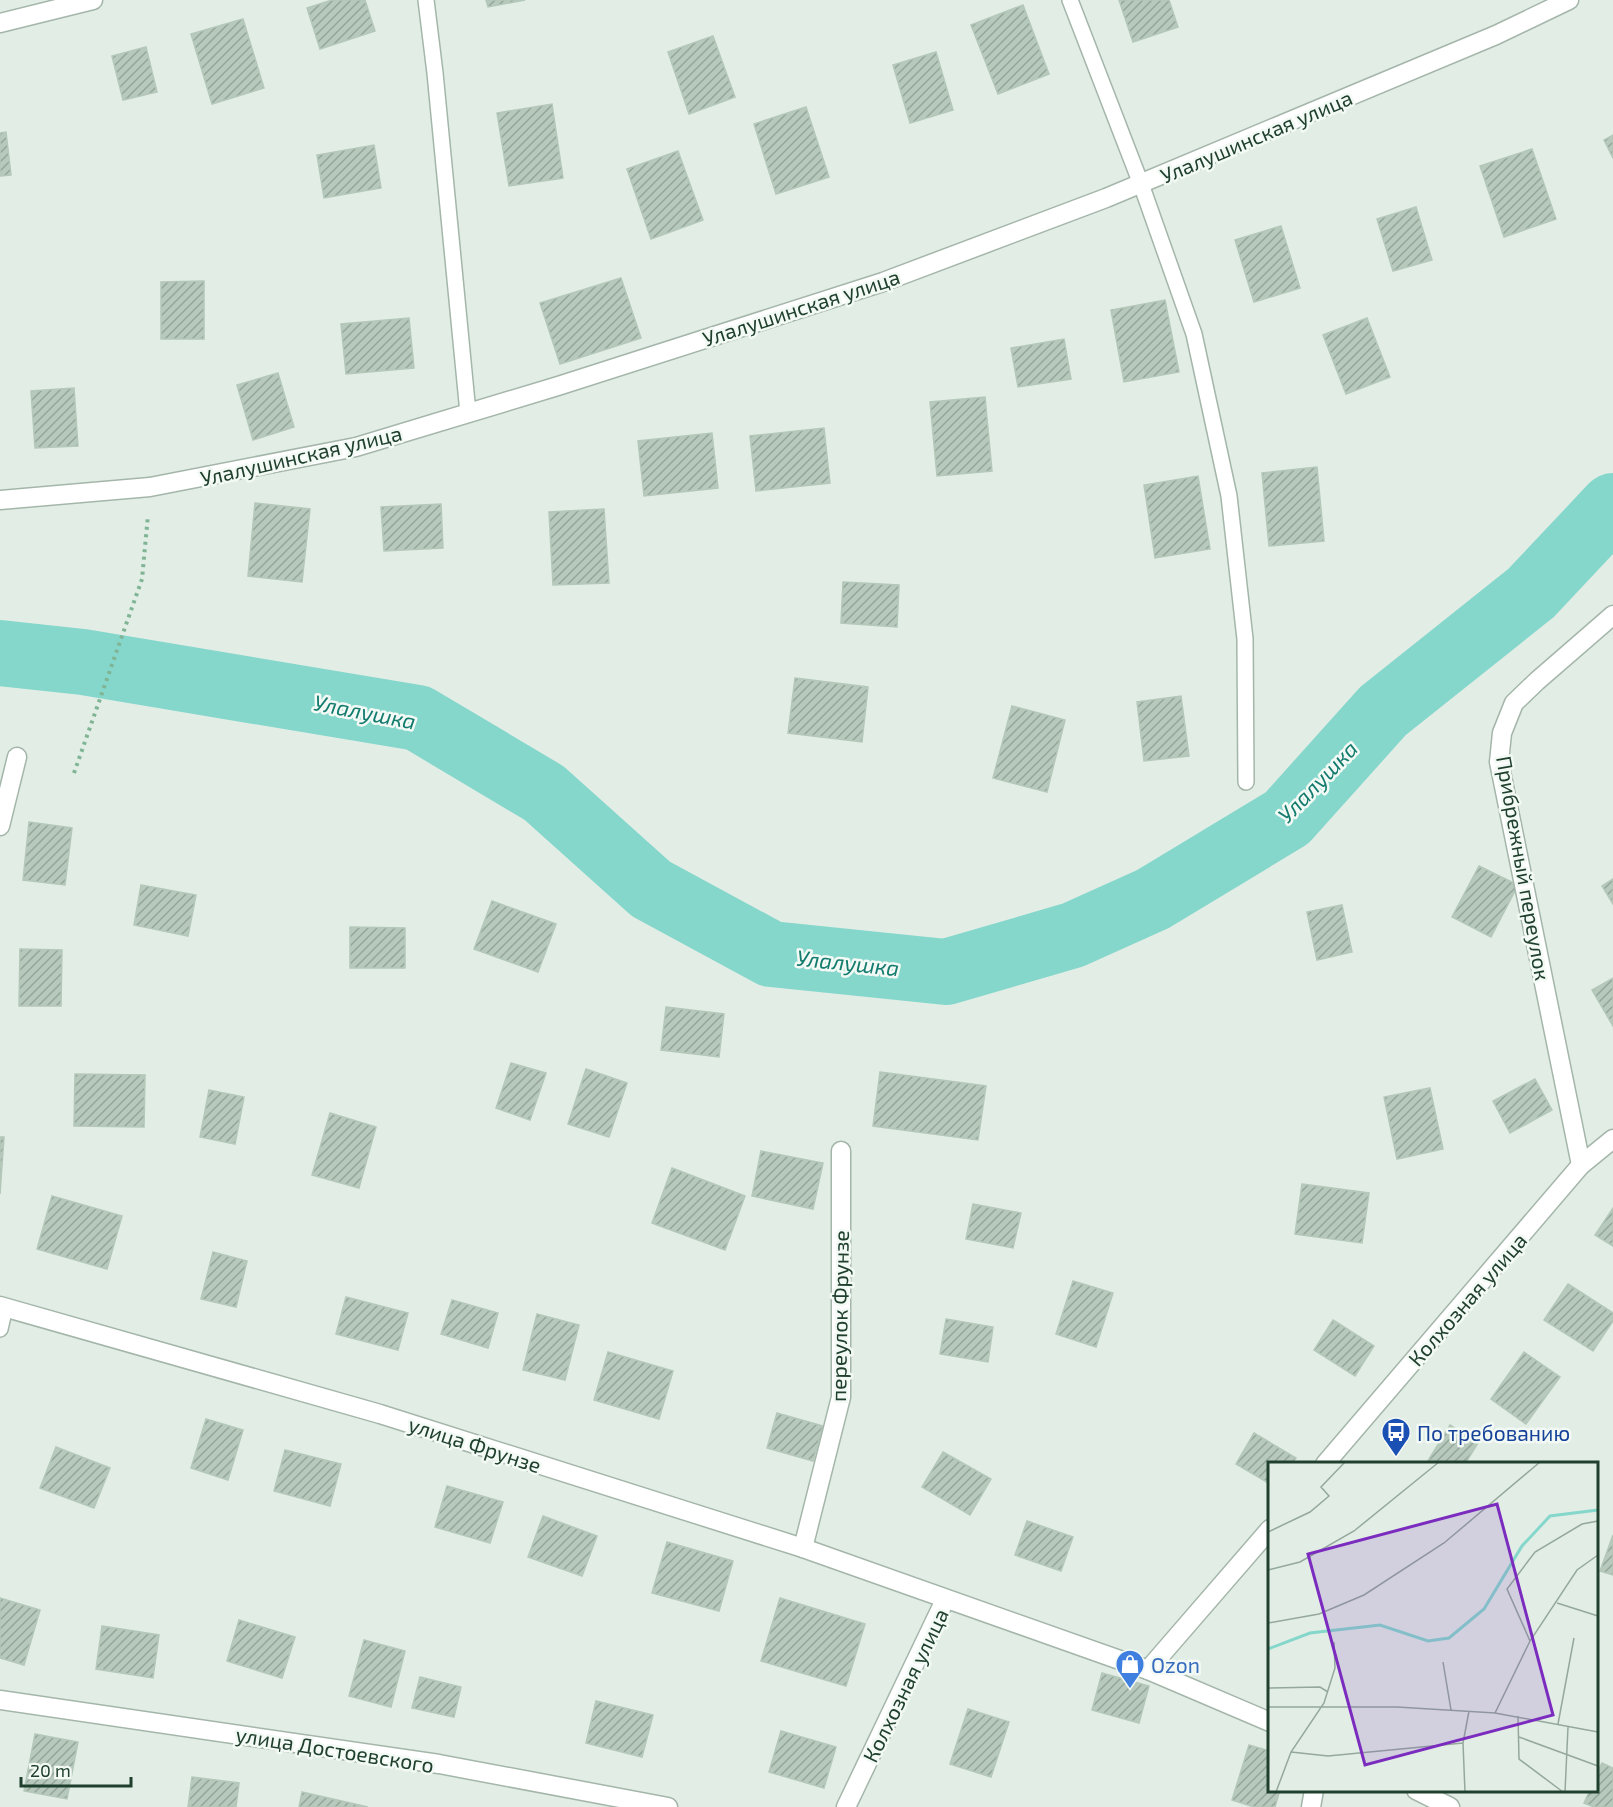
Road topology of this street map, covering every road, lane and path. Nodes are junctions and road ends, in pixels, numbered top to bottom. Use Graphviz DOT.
graph roads {
  1 [pos="93,0"];
  2 [pos="426,0"];
  3 [pos="1070,0"];
  4 [pos="1569,0"];
  5 [pos="0,23"];
  6 [pos="1141,184"];
  7 [pos="468,413"];
  8 [pos="150,487"];
  9 [pos="0,500"];
  10 [pos="1613,615"];
  11 [pos="17,757"];
  12 [pos="74,772"];
  13 [pos="1246,782"];
  14 [pos="0,826"];
  15 [pos="1613,1139"];
  16 [pos="841,1151"];
  17 [pos="1581,1165"];
  18 [pos="3,1306"];
  19 [pos="0,1329"];
  20 [pos="1327,1462"];
  21 [pos="1268,1530"];
  22 [pos="802,1548"];
  23 [pos="945,1600"];
  24 [pos="1148,1670"];
  25 [pos="0,1700"];
  26 [pos="1268,1722"];
  27 [pos="1314,1792"];
  28 [pos="1418,1792"];
  29 [pos="668,1807"];
  30 [pos="846,1807"];
  31 [pos="1311,1807"];
  32 [pos="1450,1807"];
  1 -- 5 [label="street"];
  2 -- 7 [label="lane"];
  3 -- 6 [label="lane"];
  4 -- 6 [label="street, Улалушинская улица"];
  6 -- 7 [label="street, Улалушинская улица"];
  6 -- 13 [label="lane"];
  7 -- 8 [label="street, Улалушинская улица"];
  8 -- 9 [label="street, Улалушинская улица"];
  8 -- 12 [label="path"];
  10 -- 17 [label="street, Прибрежный переулок"];
  11 -- 14 [label="street"];
  15 -- 17 [label="street, Колхозная улица"];
  16 -- 22 [label="street, переулок Фрунзе"];
  17 -- 20 [label="street, Колхозная улица"];
  18 -- 19 [label="lane"];
  18 -- 22 [label="street, улица Фрунзе"];
  21 -- 24 [label="street"];
  22 -- 23 [label="street, улица Фрунзе"];
  23 -- 24 [label="street, Колхозная улица"];
  23 -- 30 [label="street, Колхозная улица"];
  24 -- 26 [label="street"];
  25 -- 29 [label="street, улица Достоевского"];
  27 -- 31 [label="street"];
  28 -- 32 [label="street"];
}
